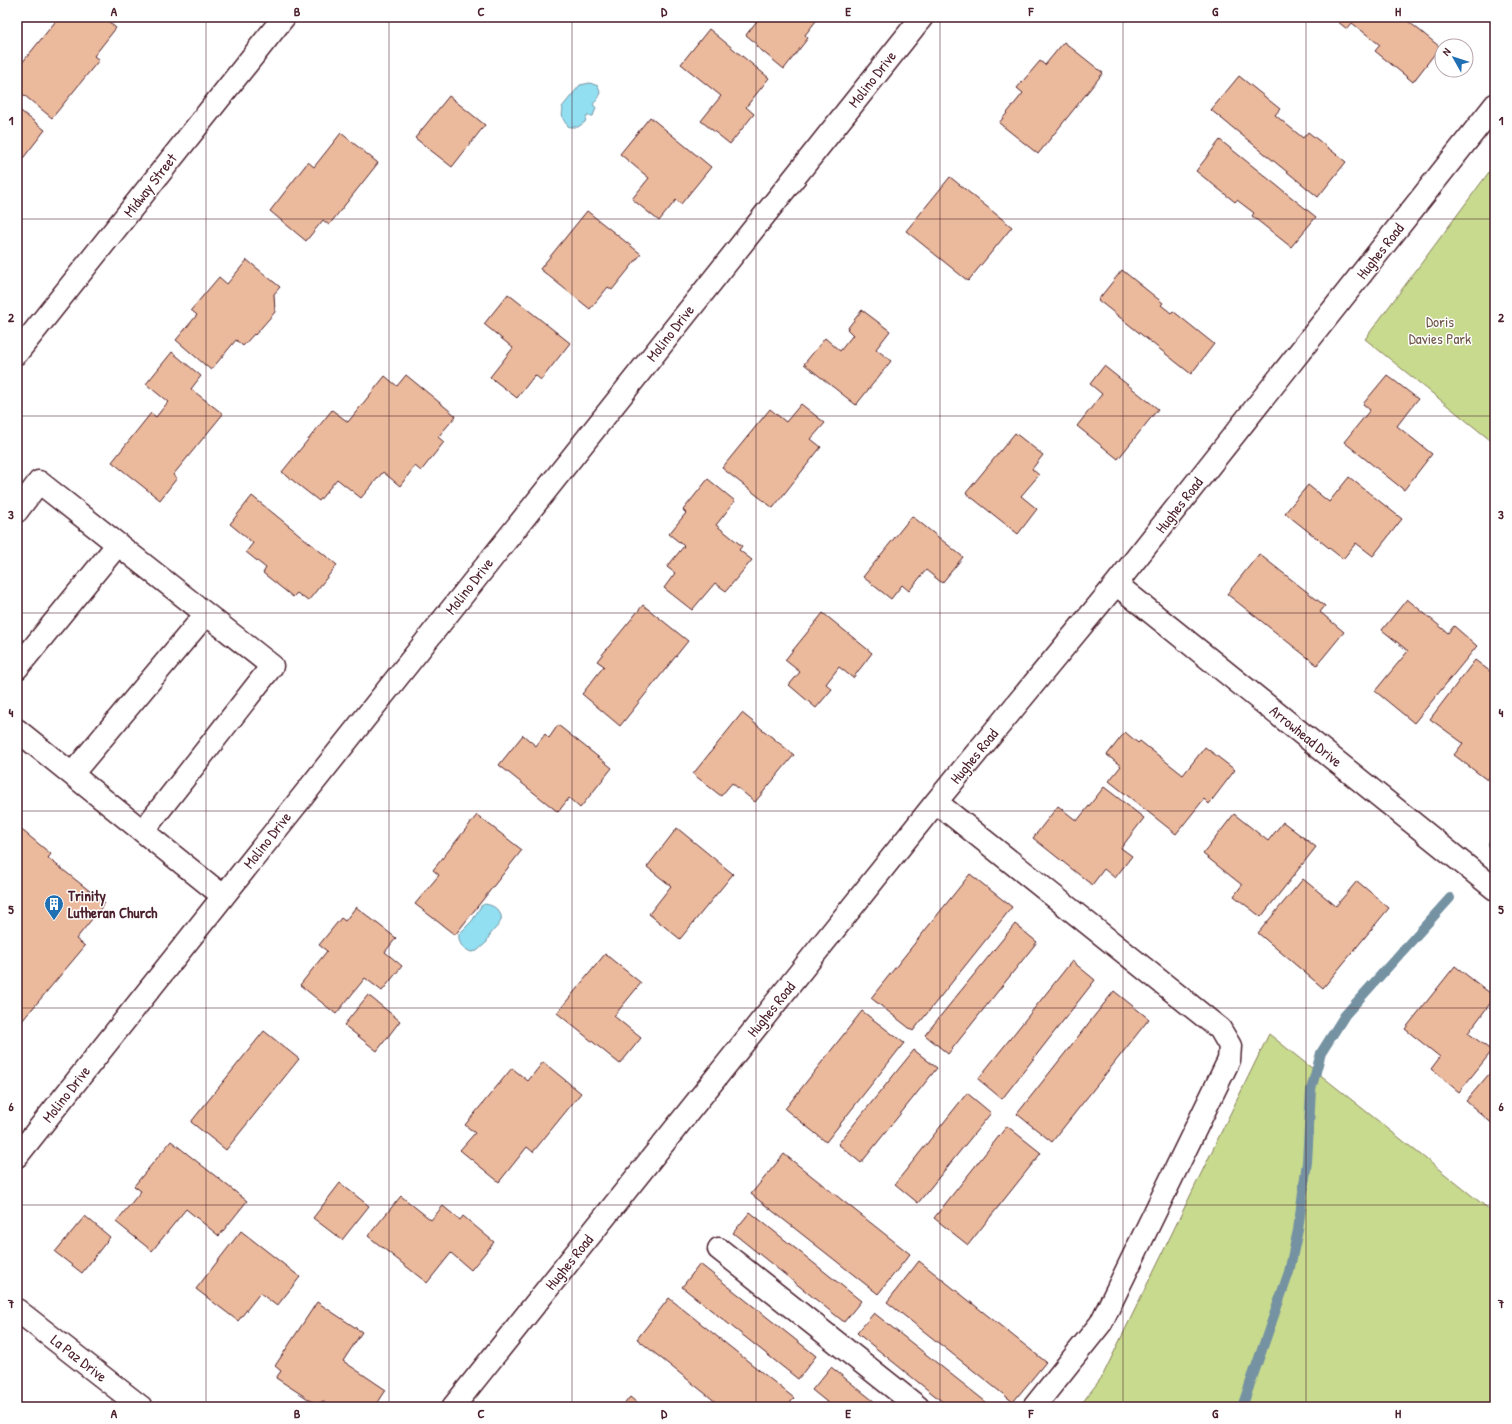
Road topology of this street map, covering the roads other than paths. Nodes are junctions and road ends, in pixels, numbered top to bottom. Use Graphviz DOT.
graph roads {
  1 [pos="284,17"];
  2 [pos="922,17"];
  3 [pos="1494,107"];
  4 [pos="17,353"];
  5 [pos="17,511"];
  6 [pos="118,544"];
  7 [pos="1116,584"];
  8 [pos="206,614"];
  9 [pos="17,668"];
  10 [pos="17,730"];
  11 [pos="72,774"];
  12 [pos="936,802"];
  13 [pos="143,831"];
  14 [pos="1495,889"];
  15 [pos="223,896"];
  16 [pos="17,1156"];
  17 [pos="719,1249"];
  18 [pos="17,1310"];
  19 [pos="141,1407"];
  20 [pos="453,1407"];
  21 [pos="918,1407"];
  22 [pos="1034,1407"];
  1 -- 4 [label="street, Midway Street"];
  2 -- 15 [label="street, Molino Drive"];
  3 -- 7 [label="street, Hughes Road"];
  5 -- 6 [label="street"];
  6 -- 8 [label="street"];
  6 -- 9 [label="street"];
  7 -- 12 [label="street, Hughes Road"];
  7 -- 14 [label="street, Arrowhead Drive"];
  8 -- 11 [label="street"];
  8 -- 13 [label="street"];
  10 -- 11 [label="street"];
  11 -- 13 [label="street"];
  12 -- 20 [label="street, Hughes Road"];
  12 -- 22 [label="street"];
  13 -- 15 [label="street"];
  15 -- 16 [label="street, Molino Drive"];
  17 -- 21 [label="street"];
  18 -- 19 [label="street, La Paz Drive"];
}
